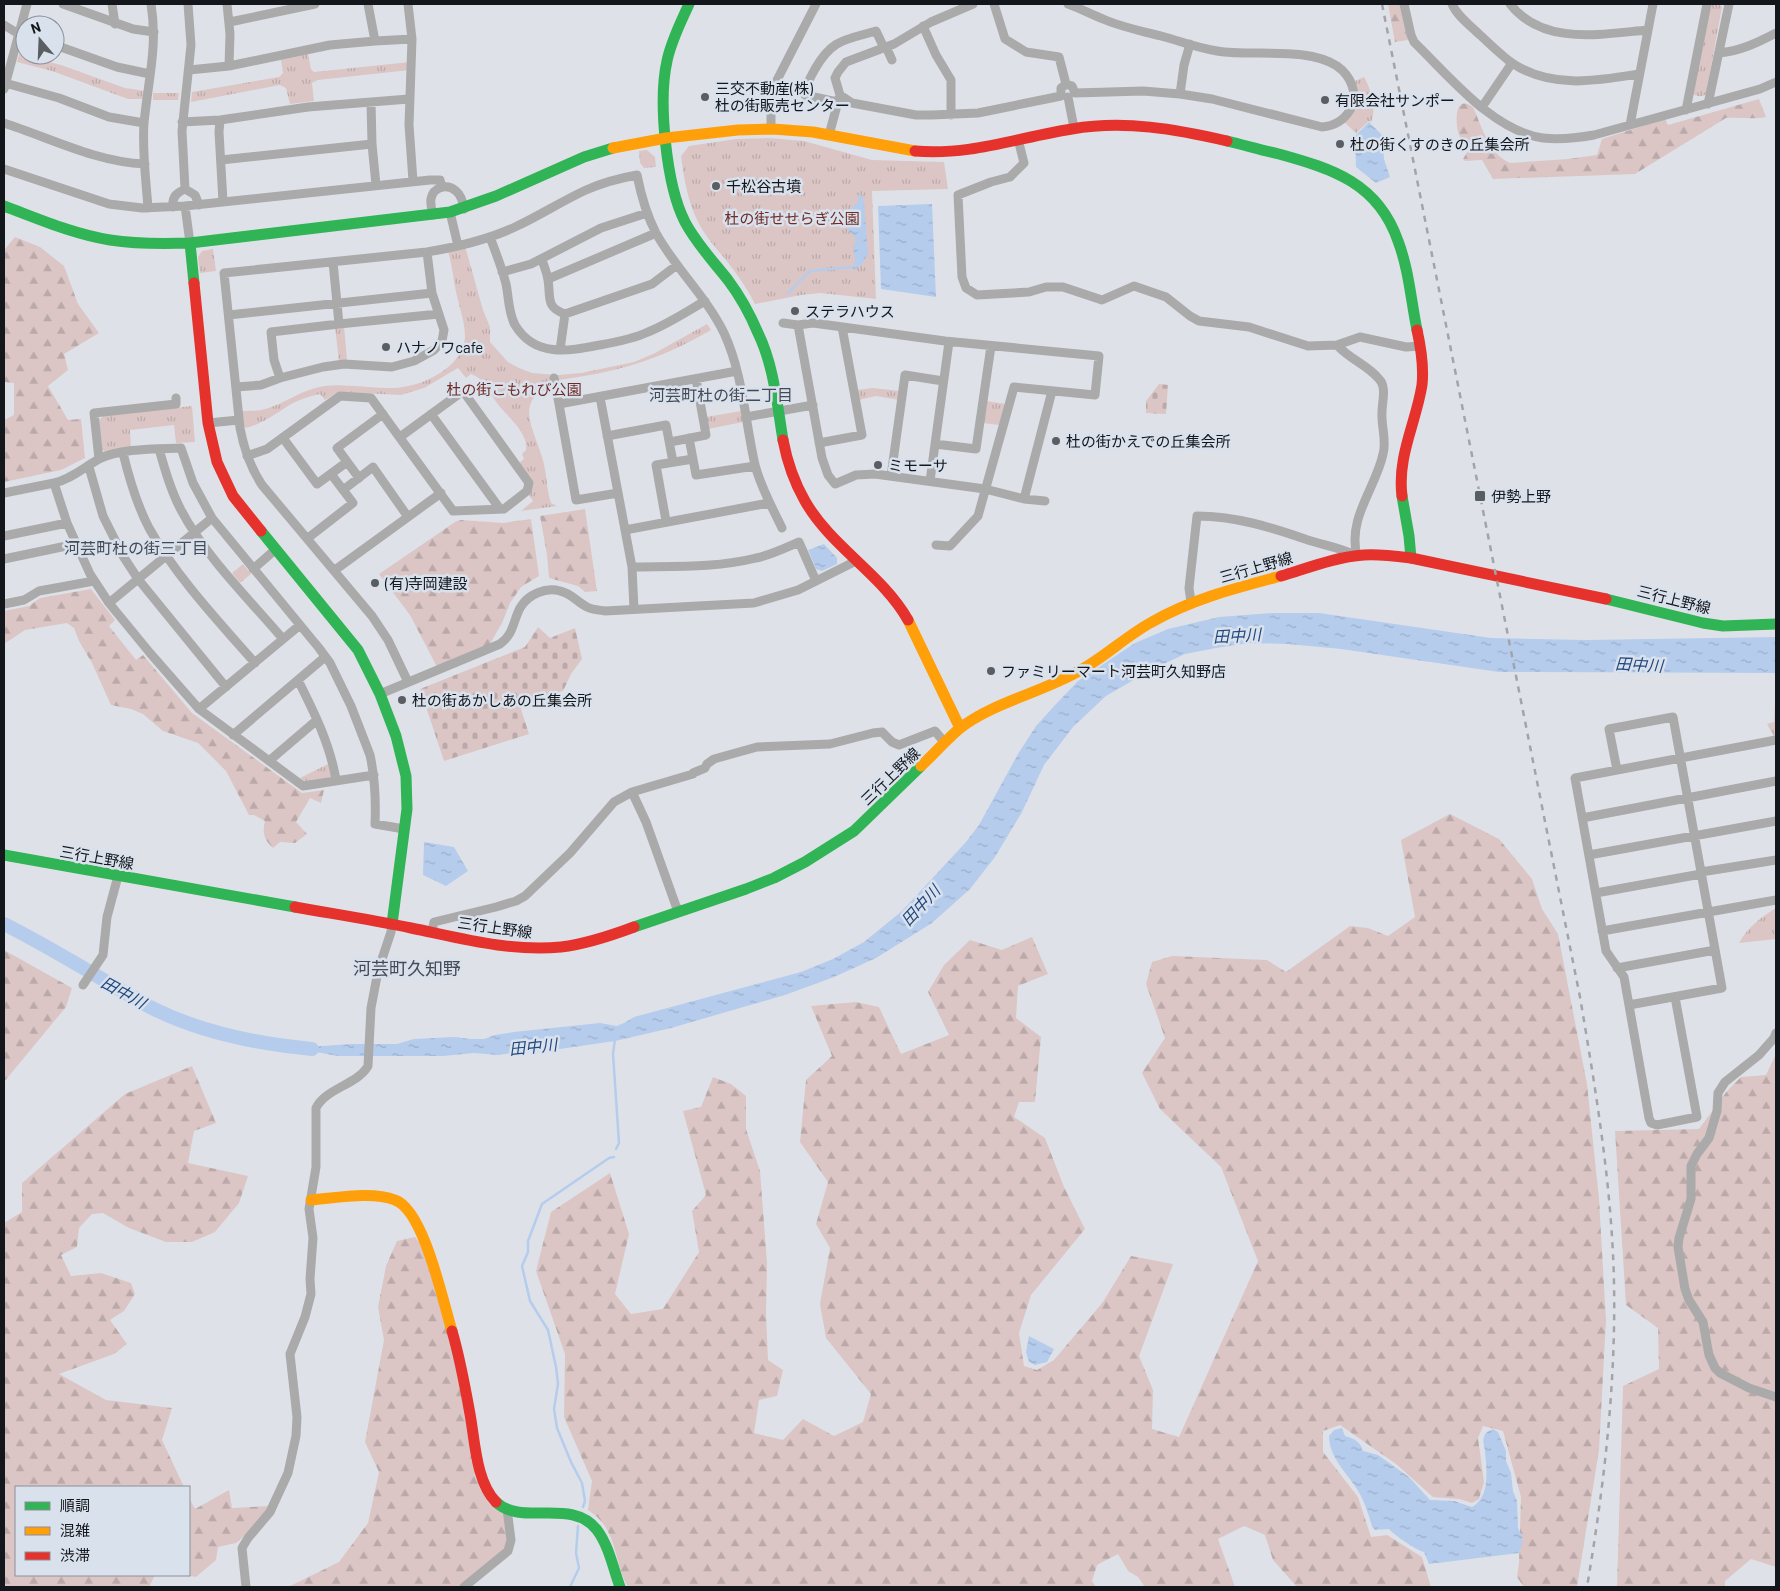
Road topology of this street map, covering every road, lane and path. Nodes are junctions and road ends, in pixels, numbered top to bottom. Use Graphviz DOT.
graph roads {
  1 [pos="63,4"];
  2 [pos="112,4"];
  3 [pos="151,4"];
  4 [pos="188,4"];
  5 [pos="227,4"];
  6 [pos="315,4"];
  7 [pos="368,4"];
  8 [pos="408,4"];
  9 [pos="689,4"];
  10 [pos="816,4"];
  11 [pos="973,4"];
  12 [pos="994,4"];
  13 [pos="1068,4"];
  14 [pos="1404,4"];
  15 [pos="1452,4"];
  16 [pos="1510,4"];
  17 [pos="1653,4"];
  18 [pos="1707,4"];
  19 [pos="1729,4"];
  20 [pos="230,22"];
  21 [pos="115,24"];
  22 [pos="4,25"];
  23 [pos="923,26"];
  24 [pos="1648,30"];
  25 [pos="15,32"];
  26 [pos="154,32"];
  27 [pos="1776,33"];
  28 [pos="412,39"];
  29 [pos="375,41"];
  30 [pos="1190,44"];
  31 [pos="885,48"];
  32 [pos="65,49"];
  33 [pos="1719,53"];
  34 [pos="15,57"];
  35 [pos="892,60"];
  36 [pos="1512,63"];
  37 [pos="229,66"];
  38 [pos="189,70"];
  39 [pos="150,74"];
  40 [pos="1639,74"];
  41 [pos="1776,82"];
  42 [pos="1066,84"];
  43 [pos="5,86"];
  44 [pos="1180,94"];
  45 [pos="1068,95"];
  46 [pos="839,99"];
  47 [pos="409,100"];
  48 [pos="371,102"];
  49 [pos="1708,104"];
  50 [pos="1482,107"];
  51 [pos="1686,110"];
  52 [pos="951,115"];
  53 [pos="220,120"];
  54 [pos="182,122"];
  55 [pos="4,123"];
  56 [pos="144,123"];
  57 [pos="1630,125"];
  58 [pos="1074,128"];
  59 [pos="771,129"];
  60 [pos="829,135"];
  61 [pos="667,138"];
  62 [pos="1018,139"];
  63 [pos="372,144"];
  64 [pos="221,160"];
  65 [pos="145,164"];
  66 [pos="4,169"];
  67 [pos="414,181"];
  68 [pos="376,185"];
  69 [pos="442,187"];
  70 [pos="185,189"];
  71 [pos="223,202"];
  72 [pos="199,205"];
  73 [pos="4,206"];
  74 [pos="185,206"];
  75 [pos="173,207"];
  76 [pos="148,208"];
  77 [pos="464,209"];
  78 [pos="450,212"];
  79 [pos="647,213"];
  80 [pos="432,215"];
  81 [pos="656,233"];
  82 [pos="490,237"];
  83 [pos="190,242"];
  84 [pos="458,246"];
  85 [pos="427,252"];
  86 [pos="542,260"];
  87 [pos="333,262"];
  88 [pos="677,265"];
  89 [pos="502,272"];
  90 [pos="548,279"];
  91 [pos="432,292"];
  92 [pos="705,301"];
  93 [pos="337,303"];
  94 [pos="228,314"];
  95 [pos="439,314"];
  96 [pos="565,314"];
  97 [pos="783,323"];
  98 [pos="339,324"];
  99 [pos="798,325"];
  100 [pos="842,327"];
  101 [pos="949,342"];
  102 [pos="991,346"];
  103 [pos="1337,346"];
  104 [pos="1420,346"];
  105 [pos="560,350"];
  106 [pos="737,371"];
  107 [pos="280,378"];
  108 [pos="554,378"];
  109 [pos="696,379"];
  110 [pos="943,381"];
  111 [pos="236,387"];
  112 [pos="1052,391"];
  113 [pos="600,397"];
  114 [pos="176,398"];
  115 [pos="559,404"];
  116 [pos="813,405"];
  117 [pos="778,412"];
  118 [pos="383,414"];
  119 [pos="431,414"];
  120 [pos="746,417"];
  121 [pos="239,420"];
  122 [pos="208,422"];
  123 [pos="607,436"];
  124 [pos="400,437"];
  125 [pos="283,438"];
  126 [pos="689,438"];
  127 [pos="670,442"];
  128 [pos="819,442"];
  129 [pos="935,444"];
  130 [pos="160,449"];
  131 [pos="123,453"];
  132 [pos="247,456"];
  133 [pos="99,459"];
  134 [pos="693,459"];
  135 [pos="347,462"];
  136 [pos="673,462"];
  137 [pos="755,466"];
  138 [pos="89,467"];
  139 [pos="331,474"];
  140 [pos="891,476"];
  141 [pos="359,478"];
  142 [pos="930,481"];
  143 [pos="54,483"];
  144 [pos="985,489"];
  145 [pos="343,490"];
  146 [pos="4,493"];
  147 [pos="441,493"];
  148 [pos="618,493"];
  149 [pos="1024,499"];
  150 [pos="1045,502"];
  151 [pos="769,503"];
  152 [pos="500,510"];
  153 [pos="408,517"];
  154 [pos="212,518"];
  155 [pos="666,521"];
  156 [pos="67,523"];
  157 [pos="782,528"];
  158 [pos="625,530"];
  159 [pos="194,532"];
  160 [pos="4,536"];
  161 [pos="308,538"];
  162 [pos="76,544"];
  163 [pos="936,545"];
  164 [pos="276,549"];
  165 [pos="166,555"];
  166 [pos="1356,556"];
  167 [pos="1411,558"];
  168 [pos="4,559"];
  169 [pos="856,561"];
  170 [pos="632,567"];
  171 [pos="252,569"];
  172 [pos="335,570"];
  173 [pos="138,579"];
  174 [pos="94,581"];
  175 [pos="816,581"];
  176 [pos="1191,602"];
  177 [pos="109,603"];
  178 [pos="4,604"];
  179 [pos="634,609"];
  180 [pos="1776,624"];
  181 [pos="300,625"];
  182 [pos="283,638"];
  183 [pos="325,657"];
  184 [pos="255,662"];
  185 [pos="298,680"];
  186 [pos="408,682"];
  187 [pos="226,687"];
  188 [pos="380,694"];
  189 [pos="199,709"];
  190 [pos="317,720"];
  191 [pos="960,728"];
  192 [pos="233,735"];
  193 [pos="1776,740"];
  194 [pos="945,742"];
  195 [pos="1680,758"];
  196 [pos="269,761"];
  197 [pos="1617,770"];
  198 [pos="374,775"];
  199 [pos="336,780"];
  200 [pos="1776,781"];
  201 [pos="632,792"];
  202 [pos="1687,798"];
  203 [pos="1582,818"];
  204 [pos="1776,821"];
  205 [pos="404,829"];
  206 [pos="1694,836"];
  207 [pos="4,855"];
  208 [pos="1589,855"];
  209 [pos="1776,860"];
  210 [pos="1701,873"];
  211 [pos="118,876"];
  212 [pos="1596,893"];
  213 [pos="1776,900"];
  214 [pos="680,911"];
  215 [pos="1708,913"];
  216 [pos="392,924"];
  217 [pos="1602,931"];
  218 [pos="432,932"];
  219 [pos="1715,950"];
  220 [pos="1617,968"];
  221 [pos="83,985"];
  222 [pos="1674,997"];
  223 [pos="1629,1005"];
  224 [pos="1776,1033"];
  225 [pos="311,1200"];
  226 [pos="1776,1397"];
  227 [pos="507,1509"];
  228 [pos="246,1587"];
  229 [pos="464,1587"];
  230 [pos="620,1587"];
  1 -- 21 [label="street"];
  2 -- 21 [label="street"];
  3 -- 26 [label="street"];
  4 -- 38 [label="street"];
  5 -- 20 [label="street"];
  6 -- 20 [label="street"];
  7 -- 29 [label="street"];
  8 -- 28 [label="street"];
  9 -- 61 [label="street"];
  10 -- 59 [label="street"];
  11 -- 23 [label="street"];
  12 -- 42 [label="street"];
  13 -- 30 [label="street"];
  14 -- 50 [label="street"];
  15 -- 36 [label="street"];
  16 -- 24 [label="street"];
  17 -- 24 [label="street"];
  18 -- 51 [label="street"];
  19 -- 33 [label="street"];
  20 -- 37 [label="street"];
  21 -- 26 [label="street"];
  22 -- 25 [label="street"];
  23 -- 31 [label="street"];
  23 -- 52 [label="street"];
  24 -- 40 [label="street"];
  26 -- 39 [label="street"];
  27 -- 33 [label="street"];
  28 -- 29 [label="street"];
  28 -- 47 [label="street"];
  29 -- 37 [label="street"];
  30 -- 44 [label="street"];
  30 -- 44 [label="street"];
  31 -- 35 [label="street"];
  31 -- 46 [label="street"];
  31 -- 46 [label="street"];
  32 -- 39 [label="street"];
  33 -- 49 [label="street"];
  34 -- 43 [label="street"];
  36 -- 40 [label="street"];
  36 -- 50 [label="street"];
  37 -- 38 [label="street"];
  38 -- 54 [label="street"];
  39 -- 56 [label="street"];
  40 -- 57 [label="street"];
  41 -- 49 [label="street"];
  42 -- 45 [label="street"];
  42 -- 45 [label="street"];
  43 -- 56 [label="street"];
  44 -- 45 [label="street"];
  45 -- 52 [label="street"];
  45 -- 58 [label="street"];
  46 -- 52 [label="street"];
  46 -- 60 [label="street"];
  47 -- 48 [label="street"];
  47 -- 67 [label="street"];
  48 -- 53 [label="street"];
  48 -- 63 [label="street"];
  49 -- 51 [label="street"];
  50 -- 57 [label="street"];
  51 -- 57 [label="street"];
  53 -- 54 [label="street"];
  53 -- 64 [label="street"];
  54 -- 70 [label="street"];
  55 -- 65 [label="street"];
  56 -- 65 [label="street"];
  58 -- 62 [label="street"];
  58 -- 104 [label="street"];
  59 -- 60 [label="street"];
  59 -- 61 [label="street"];
  60 -- 62 [label="street"];
  61 -- 77 [label="street"];
  61 -- 117 [label="street"];
  62 -- 103 [label="street"];
  63 -- 64 [label="street"];
  63 -- 68 [label="street"];
  64 -- 71 [label="street"];
  65 -- 76 [label="street"];
  66 -- 76 [label="street"];
  67 -- 68 [label="street"];
  67 -- 69 [label="street"];
  68 -- 71 [label="street"];
  69 -- 77 [label="street"];
  69 -- 80 [label="street"];
  70 -- 72 [label="street"];
  70 -- 75 [label="street"];
  71 -- 72 [label="street"];
  72 -- 74 [label="street"];
  73 -- 83 [label="street"];
  74 -- 75 [label="street"];
  74 -- 83 [label="street"];
  75 -- 76 [label="street"];
  77 -- 78 [label="street"];
  78 -- 80 [label="street"];
  78 -- 84 [label="street"];
  79 -- 81 [label="street"];
  79 -- 82 [label="street"];
  79 -- 86 [label="street"];
  80 -- 83 [label="street"];
  81 -- 88 [label="street"];
  81 -- 90 [label="street"];
  82 -- 84 [label="street"];
  82 -- 89 [label="street"];
  83 -- 122 [label="street"];
  84 -- 85 [label="street"];
  85 -- 87 [label="street"];
  85 -- 91 [label="street"];
  86 -- 89 [label="street"];
  86 -- 90 [label="street"];
  87 -- 93 [label="street"];
  87 -- 94 [label="street"];
  88 -- 92 [label="street"];
  88 -- 96 [label="street"];
  89 -- 105 [label="street"];
  90 -- 96 [label="street"];
  91 -- 93 [label="street"];
  91 -- 95 [label="street"];
  92 -- 105 [label="street"];
  92 -- 106 [label="street"];
  93 -- 94 [label="street"];
  93 -- 98 [label="street"];
  94 -- 111 [label="street"];
  95 -- 98 [label="street"];
  95 -- 107 [label="street"];
  96 -- 105 [label="street"];
  97 -- 99 [label="street"];
  98 -- 107 [label="street"];
  99 -- 100 [label="street"];
  99 -- 116 [label="street"];
  100 -- 101 [label="street"];
  100 -- 128 [label="street"];
  101 -- 102 [label="street"];
  101 -- 110 [label="street"];
  102 -- 112 [label="street"];
  102 -- 129 [label="street"];
  103 -- 104 [label="street"];
  103 -- 166 [label="street"];
  104 -- 167 [label="street"];
  106 -- 109 [label="street"];
  106 -- 120 [label="street"];
  107 -- 111 [label="street"];
  108 -- 115 [label="street"];
  109 -- 113 [label="street"];
  109 -- 126 [label="street"];
  110 -- 129 [label="street"];
  110 -- 140 [label="street"];
  111 -- 121 [label="street"];
  112 -- 144 [label="street"];
  112 -- 149 [label="street"];
  113 -- 115 [label="street"];
  113 -- 123 [label="street"];
  114 -- 133 [label="street"];
  115 -- 148 [label="street"];
  116 -- 117 [label="street"];
  116 -- 128 [label="street"];
  117 -- 120 [label="street"];
  117 -- 169 [label="street"];
  118 -- 124 [label="street"];
  118 -- 125 [label="street"];
  118 -- 135 [label="street"];
  119 -- 124 [label="street"];
  119 -- 152 [label="street"];
  119 -- 152 [label="street"];
  120 -- 137 [label="street"];
  121 -- 122 [label="street"];
  121 -- 132 [label="street"];
  122 -- 164 [label="street"];
  123 -- 127 [label="street"];
  123 -- 148 [label="street"];
  124 -- 147 [label="street"];
  125 -- 132 [label="street"];
  125 -- 139 [label="street"];
  126 -- 127 [label="street"];
  126 -- 134 [label="street"];
  127 -- 136 [label="street"];
  128 -- 140 [label="street"];
  129 -- 142 [label="street"];
  130 -- 131 [label="street"];
  130 -- 154 [label="street"];
  130 -- 159 [label="street"];
  131 -- 133 [label="street"];
  131 -- 165 [label="street"];
  132 -- 161 [label="street"];
  133 -- 138 [label="street"];
  134 -- 136 [label="street"];
  134 -- 137 [label="street"];
  135 -- 139 [label="street"];
  135 -- 141 [label="street"];
  136 -- 155 [label="street"];
  137 -- 151 [label="street"];
  138 -- 143 [label="street"];
  138 -- 173 [label="street"];
  139 -- 145 [label="street"];
  140 -- 142 [label="street"];
  141 -- 145 [label="street"];
  141 -- 153 [label="street"];
  142 -- 144 [label="street"];
  143 -- 146 [label="street"];
  143 -- 156 [label="street"];
  144 -- 149 [label="street"];
  144 -- 163 [label="street"];
  145 -- 161 [label="street"];
  147 -- 152 [label="street"];
  147 -- 153 [label="street"];
  148 -- 158 [label="street"];
  149 -- 150 [label="street"];
  151 -- 155 [label="street"];
  151 -- 157 [label="street"];
  153 -- 172 [label="street"];
  154 -- 159 [label="street"];
  154 -- 171 [label="street"];
  155 -- 158 [label="street"];
  156 -- 160 [label="street"];
  156 -- 162 [label="street"];
  158 -- 170 [label="street"];
  159 -- 165 [label="street"];
  159 -- 182 [label="street"];
  161 -- 172 [label="street"];
  162 -- 168 [label="street"];
  162 -- 174 [label="street"];
  164 -- 171 [label="street"];
  164 -- 188 [label="street"];
  165 -- 173 [label="street"];
  165 -- 184 [label="street"];
  166 -- 167 [label="street, 三行上野線"];
  166 -- 176 [label="street, 三行上野線"];
  166 -- 176 [label="street"];
  167 -- 180 [label="street, 三行上野線"];
  169 -- 175 [label="street"];
  169 -- 191 [label="street"];
  170 -- 175 [label="street"];
  170 -- 179 [label="street"];
  171 -- 181 [label="street"];
  172 -- 186 [label="street"];
  173 -- 177 [label="street"];
  173 -- 187 [label="street"];
  174 -- 177 [label="street"];
  174 -- 178 [label="street"];
  175 -- 179 [label="street"];
  176 -- 191 [label="street, 三行上野線"];
  177 -- 189 [label="street"];
  179 -- 186 [label="street"];
  181 -- 182 [label="street"];
  181 -- 183 [label="street"];
  182 -- 184 [label="street"];
  183 -- 185 [label="street"];
  183 -- 198 [label="street"];
  184 -- 187 [label="street"];
  185 -- 190 [label="street"];
  185 -- 192 [label="street"];
  186 -- 188 [label="street"];
  187 -- 189 [label="street"];
  188 -- 205 [label="street"];
  189 -- 192 [label="street"];
  190 -- 196 [label="street"];
  190 -- 199 [label="street"];
  191 -- 194 [label="street, 三行上野線"];
  192 -- 196 [label="street"];
  193 -- 195 [label="street"];
  194 -- 201 [label="street"];
  194 -- 214 [label="street, 三行上野線"];
  195 -- 197 [label="street"];
  195 -- 197 [label="street"];
  195 -- 202 [label="street"];
  196 -- 199 [label="street"];
  197 -- 203 [label="street"];
  198 -- 199 [label="street"];
  198 -- 205 [label="street"];
  200 -- 202 [label="street"];
  201 -- 214 [label="street"];
  201 -- 218 [label="street"];
  202 -- 203 [label="street"];
  202 -- 206 [label="street"];
  203 -- 208 [label="street"];
  204 -- 206 [label="street"];
  205 -- 216 [label="street"];
  206 -- 208 [label="street"];
  206 -- 210 [label="street"];
  207 -- 211 [label="street, 三行上野線"];
  208 -- 212 [label="street"];
  209 -- 210 [label="street"];
  210 -- 212 [label="street"];
  210 -- 215 [label="street"];
  211 -- 216 [label="street, 三行上野線"];
  211 -- 221 [label="street"];
  212 -- 217 [label="street"];
  213 -- 215 [label="street"];
  214 -- 218 [label="street, 三行上野線"];
  215 -- 217 [label="street"];
  215 -- 219 [label="street"];
  216 -- 218 [label="street, 三行上野線"];
  216 -- 225 [label="street"];
  217 -- 220 [label="street"];
  219 -- 220 [label="street"];
  219 -- 222 [label="street"];
  220 -- 223 [label="street"];
  222 -- 223 [label="street"];
  222 -- 223 [label="street"];
  224 -- 226 [label="street"];
  225 -- 227 [label="street"];
  225 -- 228 [label="street"];
  227 -- 229 [label="street"];
  227 -- 230 [label="street"];
}
